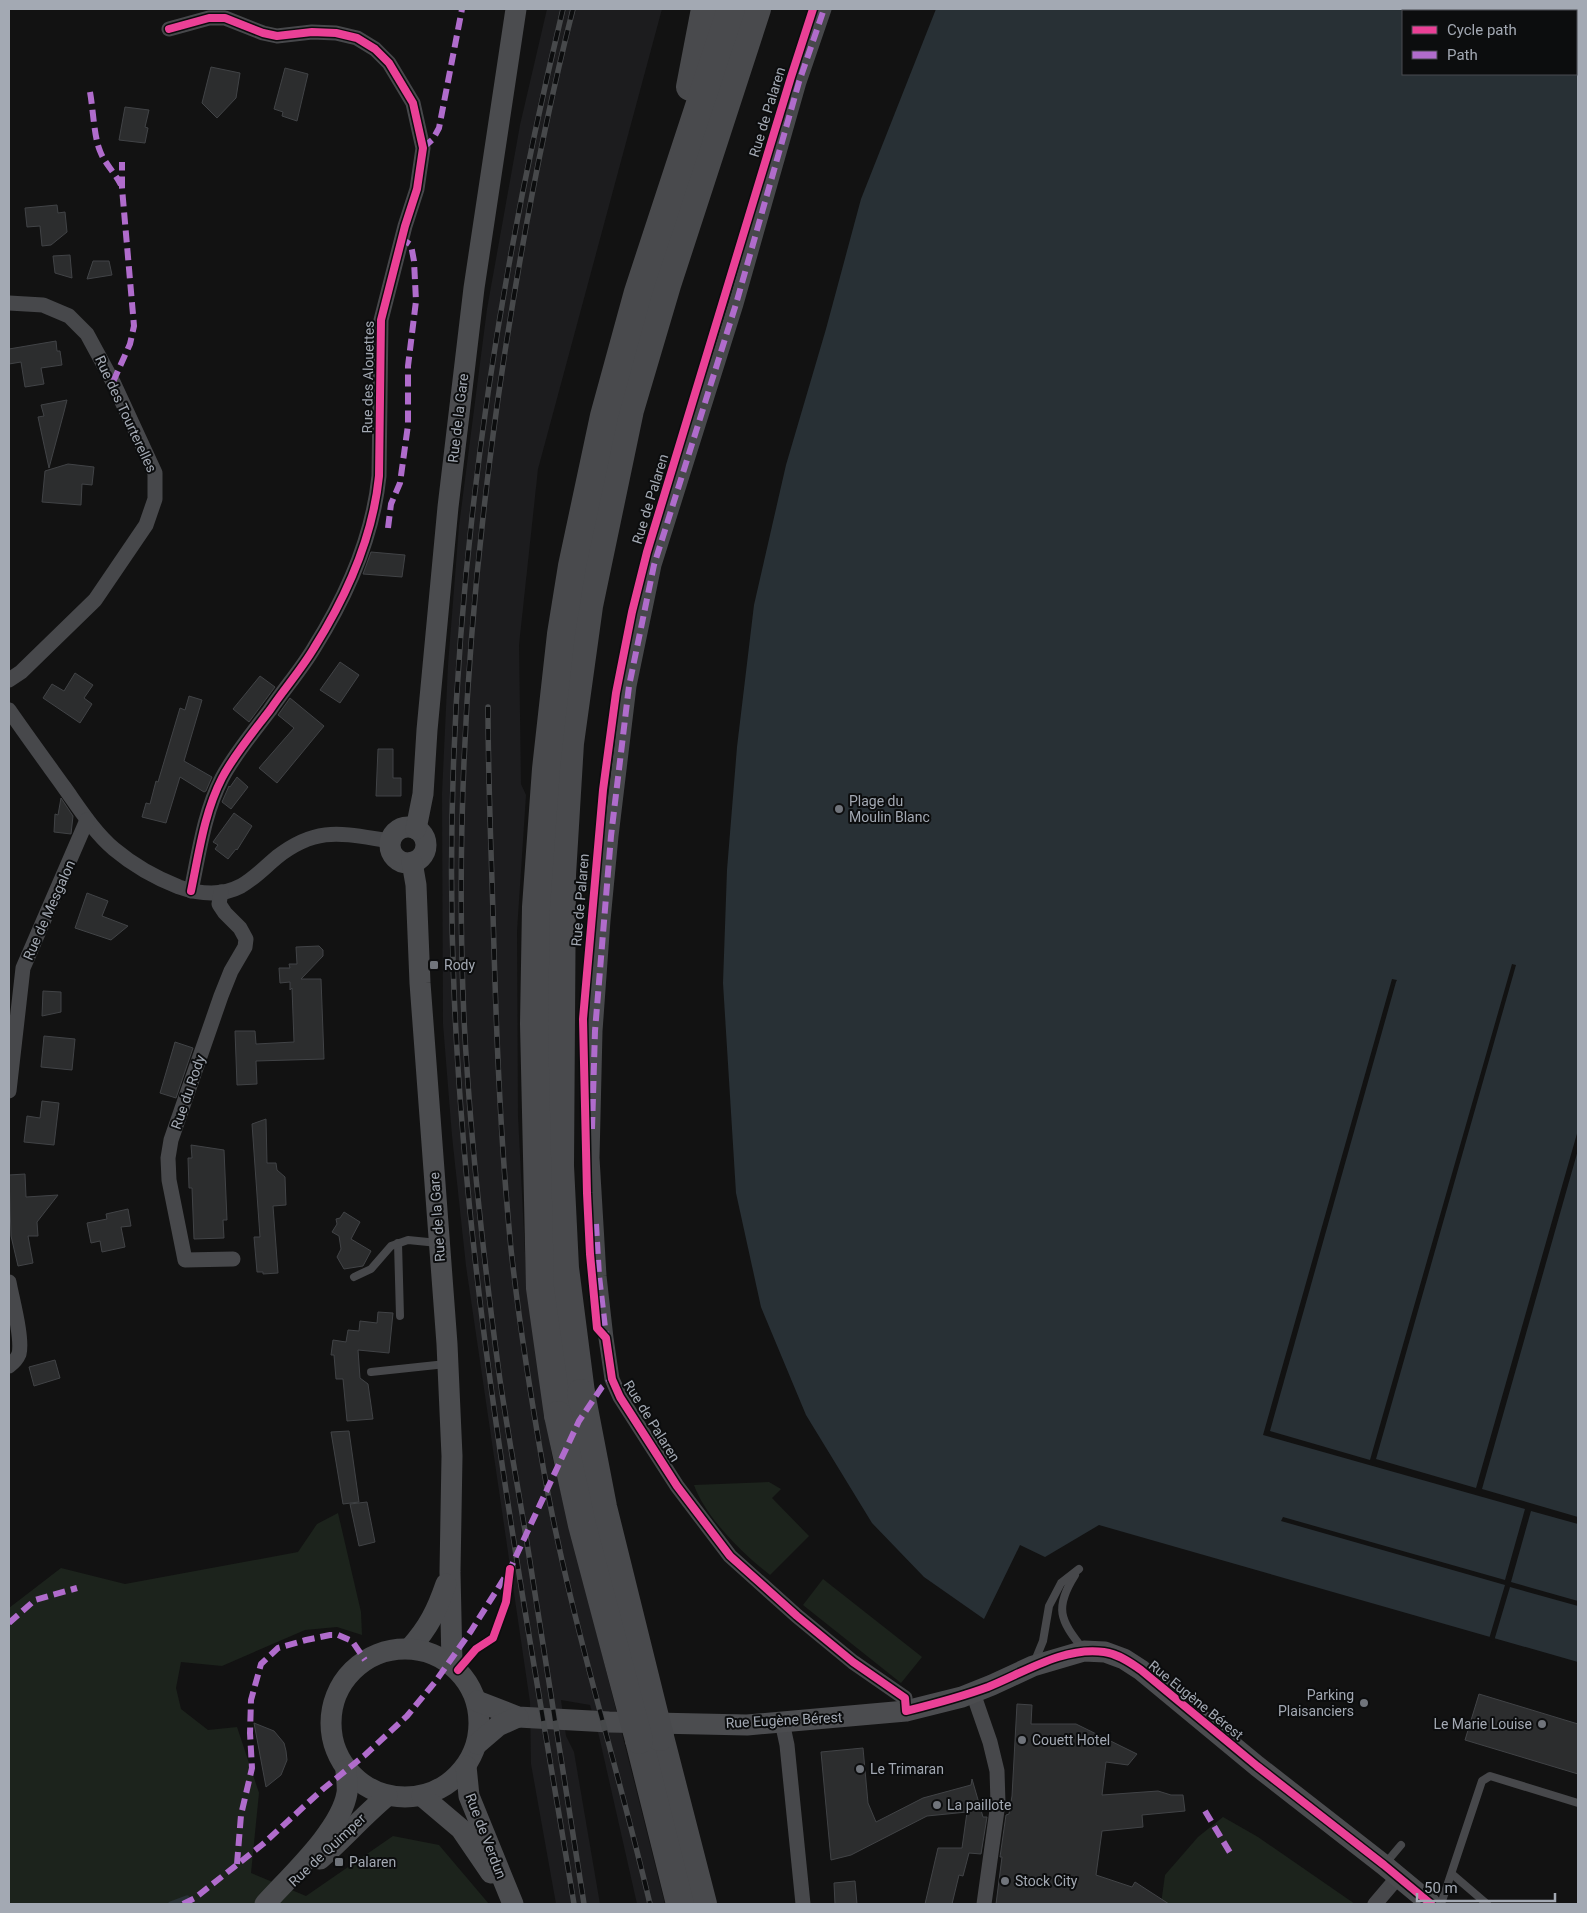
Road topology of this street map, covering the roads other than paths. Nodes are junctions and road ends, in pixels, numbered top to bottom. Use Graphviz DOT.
graph roads {
  1 [pos="516,9"];
  2 [pos="705,9"];
  3 [pos="731,9"];
  4 [pos="757,9"];
  5 [pos="774,9"];
  6 [pos="824,9"];
  7 [pos="169,29"];
  8 [pos="711,149"];
  9 [pos="678,170"];
  10 [pos="9,304"];
  11 [pos="9,680"];
  12 [pos="9,710"];
  13 [pos="88,820"];
  14 [pos="416,829"];
  15 [pos="391,841"];
  16 [pos="412,862"];
  17 [pos="191,891"];
  18 [pos="221,892"];
  19 [pos="9,1091"];
  20 [pos="439,1243"];
  21 [pos="398,1244"];
  22 [pos="233,1259"];
  23 [pos="354,1277"];
  24 [pos="9,1282"];
  25 [pos="400,1316"];
  26 [pos="448,1364"];
  27 [pos="9,1366"];
  28 [pos="371,1372"];
  29 [pos="450,1572"];
  30 [pos="410,1648"];
  31 [pos="1084,1651"];
  32 [pos="452,1664"];
  33 [pos="1033,1666"];
  34 [pos="973,1693"];
  35 [pos="904,1698"];
  36 [pos="477,1701"];
  37 [pos="518,1717"];
  38 [pos="782,1722"];
  39 [pos="649,1739"];
  40 [pos="476,1744"];
  41 [pos="466,1766"];
  42 [pos="346,1770"];
  43 [pos="387,1796"];
  44 [pos="422,1796"];
  45 [pos="1578,1803"];
  46 [pos="1401,1845"];
  47 [pos="1391,1871"];
  48 [pos="1452,1874"];
  49 [pos="683,1887"];
  50 [pos="266,1904"];
  51 [pos="512,1904"];
  52 [pos="703,1904"];
  53 [pos="803,1904"];
  54 [pos="984,1904"];
  55 [pos="1376,1904"];
  56 [pos="1431,1904"];
  57 [pos="1441,1904"];
  58 [pos="1487,1904"];
  1 -- 14 [label="main road, Rue de la Gare"];
  2 -- 9 [label="highway"];
  3 -- 9 [label="highway"];
  4 -- 8 [label="highway"];
  5 -- 8 [label="highway"];
  6 -- 35 [label="street, Rue de Palaren"];
  7 -- 17 [label="street, Rue des Alouettes"];
  8 -- 39 [label="highway, bridge"];
  9 -- 39 [label="highway, bridge"];
  10 -- 11 [label="street, Rue des Tourterelles"];
  12 -- 13 [label="street"];
  13 -- 17 [label="street"];
  13 -- 19 [label="street, Rue de Mesgalon"];
  14 -- 15 [label="main road"];
  14 -- 16 [label="main road"];
  15 -- 16 [label="main road"];
  15 -- 18 [label="street"];
  16 -- 20 [label="main road, Rue de la Gare"];
  17 -- 18 [label="street"];
  18 -- 22 [label="street, Rue du Rody"];
  20 -- 21 [label="lane"];
  20 -- 26 [label="main road, Rue de la Gare"];
  21 -- 23 [label="lane"];
  21 -- 25 [label="lane"];
  24 -- 27 [label="street"];
  26 -- 28 [label="lane"];
  26 -- 29 [label="main road, Rue de la Gare"];
  29 -- 30 [label="main road, Rue de la Gare"];
  29 -- 32 [label="main road, Rue de la Gare"];
  30 -- 32 [label="main road"];
  30 -- 42 [label="main road"];
  31 -- 33 [label="main road, Rue Eugène Bérest"];
  31 -- 33 [label="lane"];
  31 -- 47 [label="main road, Rue Eugène Bérest"];
  32 -- 36 [label="main road"];
  33 -- 34 [label="main road, Rue Eugène Bérest"];
  34 -- 38 [label="main road, Rue Eugène Bérest"];
  34 -- 54 [label="street"];
  36 -- 37 [label="main road, Rue Eugène Bérest"];
  36 -- 40 [label="main road"];
  37 -- 38 [label="main road, Rue Eugène Bérest"];
  37 -- 40 [label="main road, Rue Eugène Bérest"];
  38 -- 53 [label="street"];
  39 -- 49 [label="highway"];
  40 -- 41 [label="main road"];
  41 -- 44 [label="main road"];
  41 -- 51 [label="main road, Rue de Verdun"];
  42 -- 43 [label="main road"];
  42 -- 50 [label="main road, Rue de Quimper"];
  43 -- 44 [label="main road"];
  43 -- 50 [label="main road, Rue de Quimper"];
  44 -- 51 [label="main road, Rue de Verdun"];
  45 -- 48 [label="lane"];
  46 -- 47 [label="lane"];
  47 -- 55 [label="street"];
  47 -- 56 [label="main road, Rue Eugène Bérest"];
  48 -- 57 [label="lane"];
  48 -- 58 [label="lane"];
  49 -- 52 [label="highway"];
}
